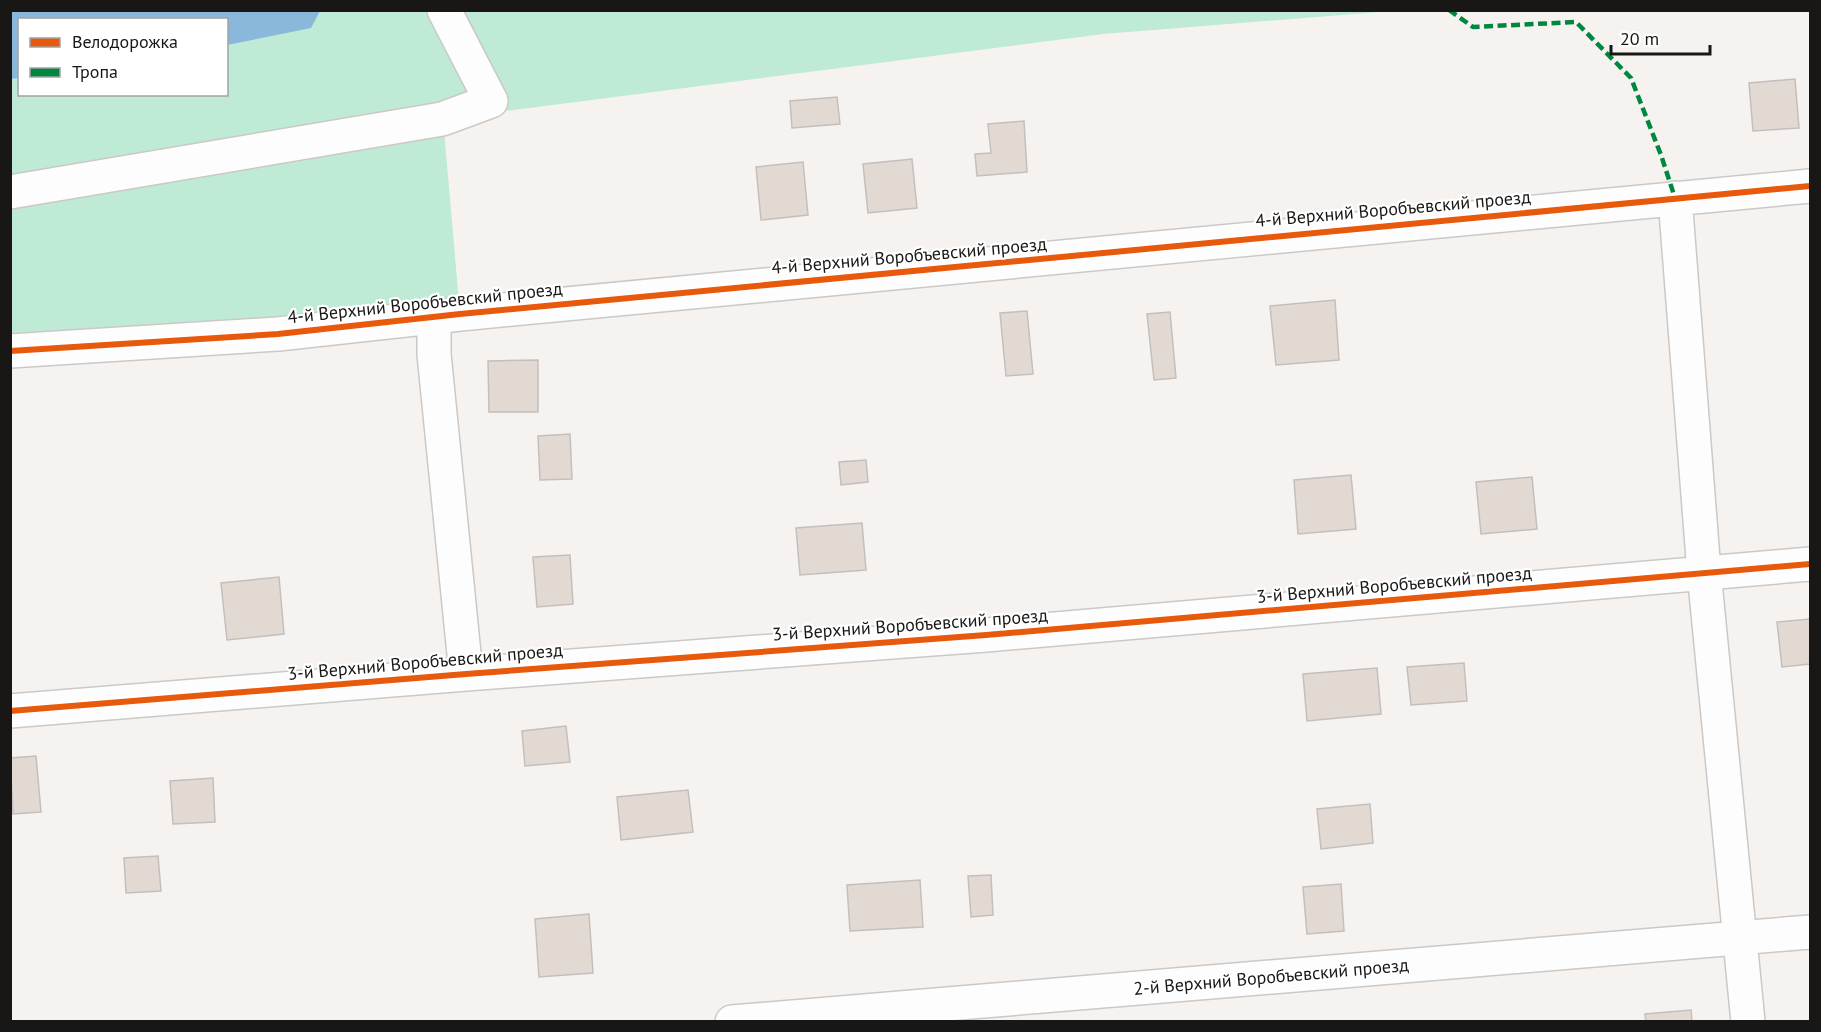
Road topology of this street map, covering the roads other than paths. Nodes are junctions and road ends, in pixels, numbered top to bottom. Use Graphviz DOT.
graph roads {
  1 [pos="444,10"];
  2 [pos="1810,186"];
  3 [pos="10,192"];
  4 [pos="1675,198"];
  5 [pos="435,316"];
  6 [pos="10,351"];
  7 [pos="1810,564"];
  8 [pos="1704,572"];
  9 [pos="466,674"];
  10 [pos="10,711"];
  11 [pos="1810,932"];
  12 [pos="1739,938"];
  13 [pos="732,1022"];
  14 [pos="1748,1022"];
  1 -- 3 [label="street"];
  2 -- 4 [label="street, 4-й Верхний Воробъевский проезд"];
  4 -- 5 [label="street, 4-й Верхний Воробъевский проезд"];
  4 -- 8 [label="street"];
  5 -- 6 [label="street, 4-й Верхний Воробъевский проезд"];
  5 -- 9 [label="street"];
  7 -- 8 [label="street, 3-й Верхний Воробъевский проезд"];
  8 -- 9 [label="street, 3-й Верхний Воробъевский проезд"];
  8 -- 12 [label="street"];
  9 -- 10 [label="street, 3-й Верхний Воробъевский проезд"];
  11 -- 12 [label="street, 2-й Верхний Воробъевский проезд"];
  12 -- 13 [label="street, 2-й Верхний Воробъевский проезд"];
  12 -- 14 [label="street"];
}
